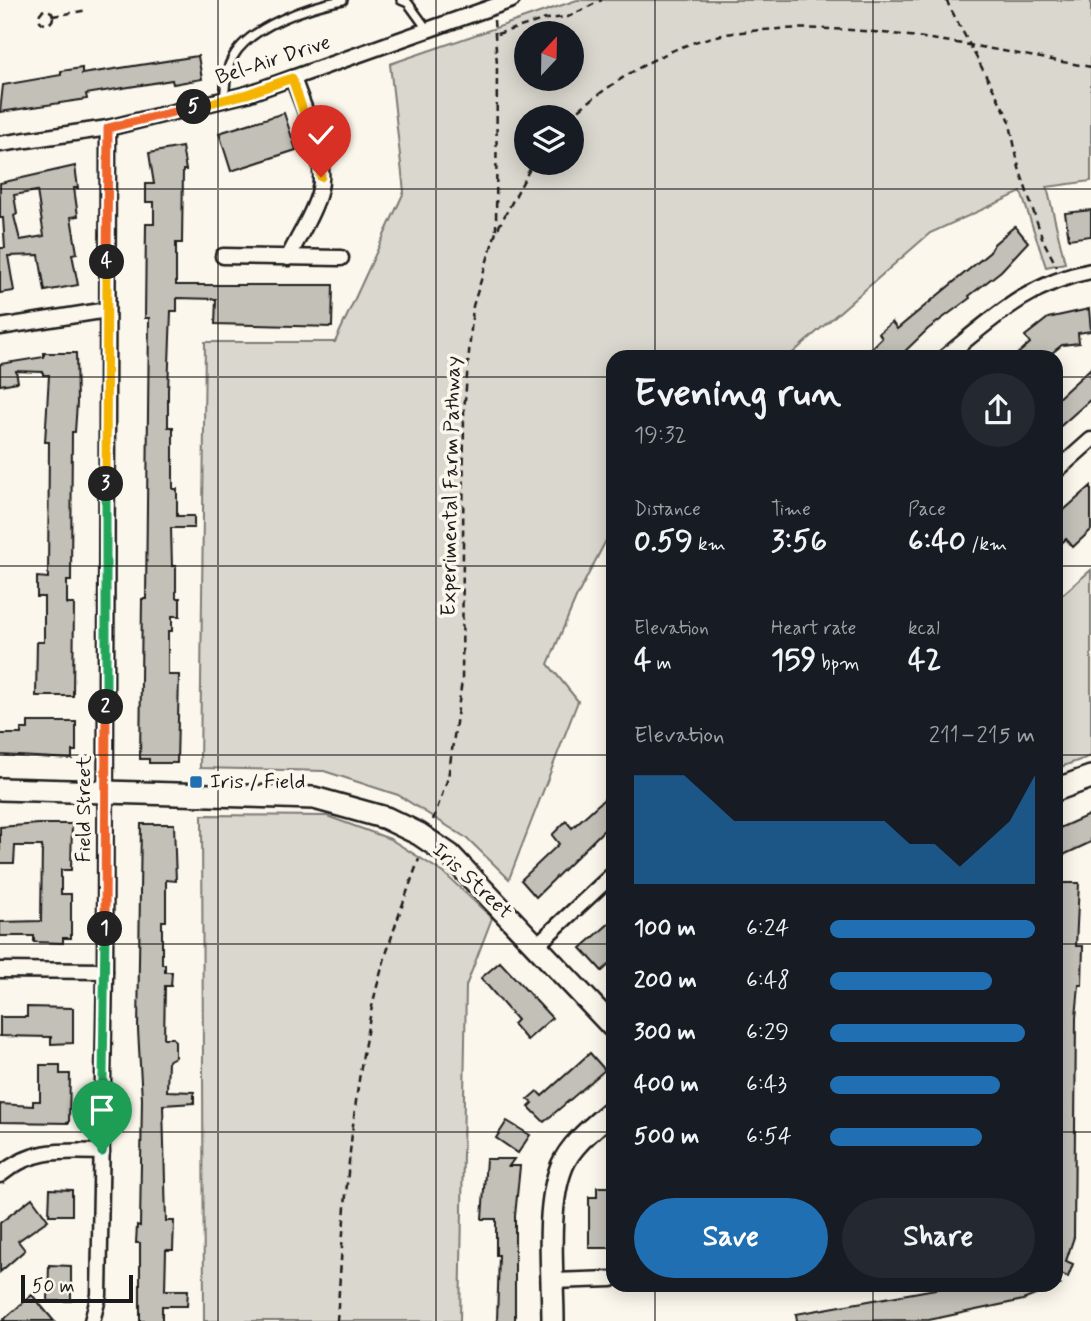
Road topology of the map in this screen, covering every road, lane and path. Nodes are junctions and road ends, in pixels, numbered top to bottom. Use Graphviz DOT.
graph roads {
  1 [pos="343,0"];
  2 [pos="401,0"];
  3 [pos="512,0"];
  4 [pos="602,0"];
  5 [pos="946,0"];
  6 [pos="88,10"];
  7 [pos="53,16"];
  8 [pos="494,20"];
  9 [pos="427,29"];
  10 [pos="496,35"];
  11 [pos="971,47"];
  12 [pos="1091,67"];
  13 [pos="292,78"];
  14 [pos="225,100"];
  15 [pos="584,107"];
  16 [pos="108,128"];
  17 [pos="0,144"];
  18 [pos="527,175"];
  19 [pos="496,232"];
  20 [pos="223,256"];
  21 [pos="288,258"];
  22 [pos="341,258"];
  23 [pos="1091,271"];
  24 [pos="1060,277"];
  25 [pos="107,310"];
  26 [pos="0,327"];
  27 [pos="954,350"];
  28 [pos="1091,440"];
  29 [pos="1063,465"];
  30 [pos="1091,777"];
  31 [pos="1063,787"];
  32 [pos="0,789"];
  33 [pos="105,791"];
  34 [pos="433,820"];
  35 [pos="419,859"];
  36 [pos="606,881"];
  37 [pos="538,944"];
  38 [pos="0,970"];
  39 [pos="105,971"];
  40 [pos="606,1019"];
  41 [pos="606,1117"];
  42 [pos="102,1152"];
  43 [pos="0,1175"];
  44 [pos="606,1279"];
  45 [pos="553,1281"];
  46 [pos="92,1321"];
  47 [pos="337,1321"];
  48 [pos="553,1321"];
  1 -- 14 [label="lane"];
  2 -- 9 [label="lane"];
  3 -- 9 [label="street, Bel-Air Drive"];
  4 -- 10 [label="path"];
  5 -- 11 [label="path"];
  6 -- 7 [label="path"];
  7 -- 7 [label="path"];
  8 -- 10 [label="path"];
  9 -- 13 [label="street, Bel-Air Drive"];
  10 -- 19 [label="path"];
  11 -- 12 [label="path"];
  11 -- 15 [label="path"];
  11 -- 24 [label="path"];
  13 -- 14 [label="street, Bel-Air Drive"];
  13 -- 21 [label="street"];
  14 -- 16 [label="street, Bel-Air Drive"];
  16 -- 17 [label="street, Bel-Air Drive"];
  16 -- 25 [label="street, Field Street"];
  18 -- 19 [label="path, Experimental Farm Pathway"];
  19 -- 34 [label="path, Experimental Farm Pathway"];
  20 -- 21 [label="street"];
  21 -- 22 [label="street"];
  23 -- 24 [label="street"];
  24 -- 27 [label="street"];
  25 -- 26 [label="street"];
  25 -- 33 [label="street, Field Street"];
  28 -- 29 [label="street"];
  30 -- 31 [label="street"];
  32 -- 33 [label="street, Iris Street"];
  33 -- 37 [label="street, Iris Street"];
  33 -- 39 [label="street, Field Street"];
  35 -- 47 [label="path"];
  36 -- 37 [label="street"];
  37 -- 40 [label="street, Iris Street"];
  38 -- 39 [label="street"];
  39 -- 42 [label="street, Field Street"];
  41 -- 45 [label="street"];
  42 -- 43 [label="street"];
  42 -- 46 [label="street, Field Street"];
  44 -- 45 [label="street"];
  45 -- 48 [label="street"];
}
